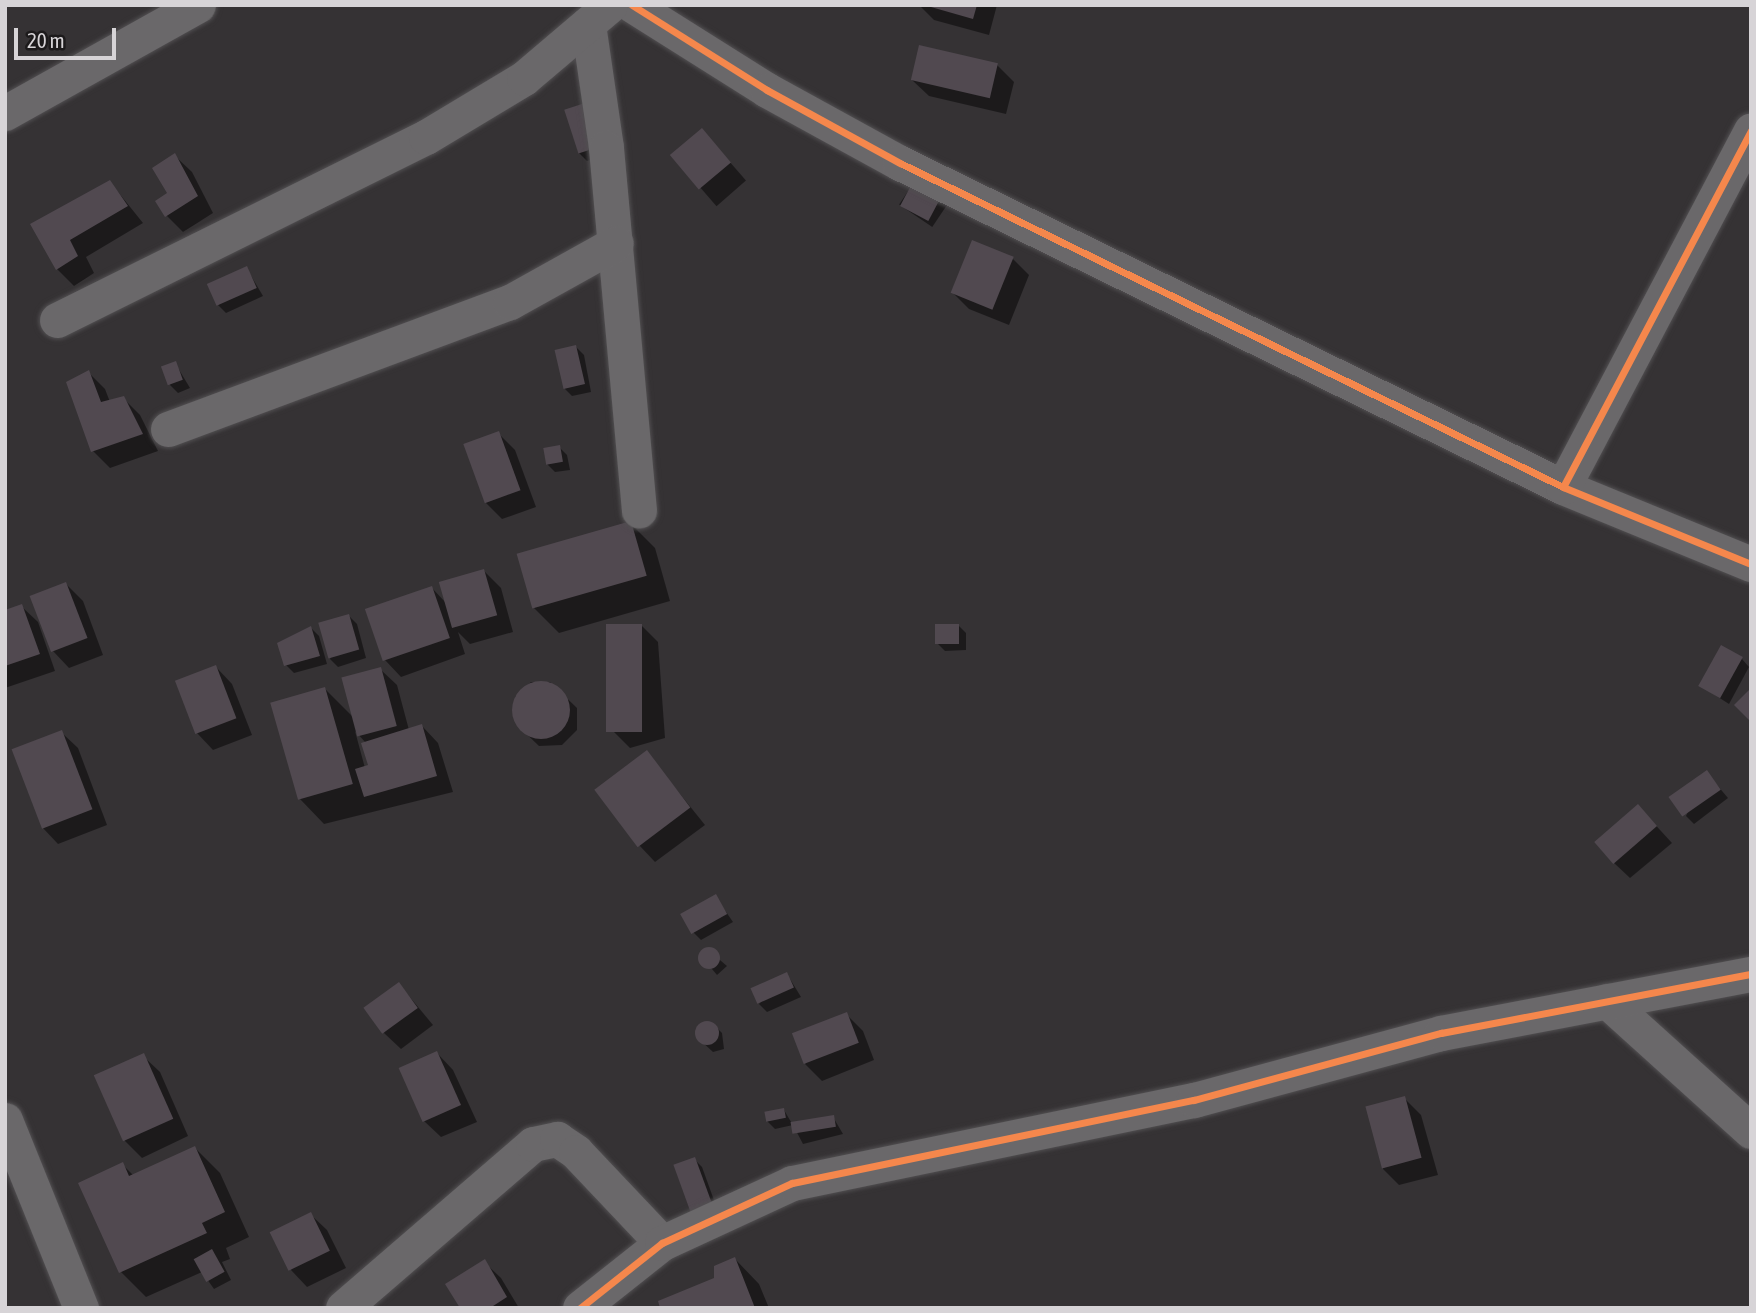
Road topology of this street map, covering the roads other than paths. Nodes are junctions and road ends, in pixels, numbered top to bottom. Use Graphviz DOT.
graph roads {
  1 [pos="198,5"];
  2 [pos="632,5"];
  3 [pos="599,15"];
  4 [pos="5,113"];
  5 [pos="1751,131"];
  6 [pos="616,243"];
  7 [pos="57,320"];
  8 [pos="168,429"];
  9 [pos="1563,487"];
  10 [pos="639,510"];
  11 [pos="1751,564"];
  12 [pos="1751,974"];
  13 [pos="1607,1001"];
  14 [pos="5,1120"];
  15 [pos="1751,1131"];
  16 [pos="662,1243"];
  17 [pos="585,1306"];
  18 [pos="81,1308"];
  19 [pos="343,1308"];
  1 -- 4 [label="street"];
  2 -- 9 [label="street"];
  3 -- 6 [label="street"];
  3 -- 7 [label="street"];
  5 -- 9 [label="street"];
  6 -- 8 [label="street"];
  6 -- 10 [label="street"];
  9 -- 11 [label="street"];
  12 -- 13 [label="street"];
  13 -- 15 [label="street"];
  13 -- 16 [label="street"];
  14 -- 18 [label="street"];
  16 -- 17 [label="street"];
  16 -- 19 [label="street"];
}
